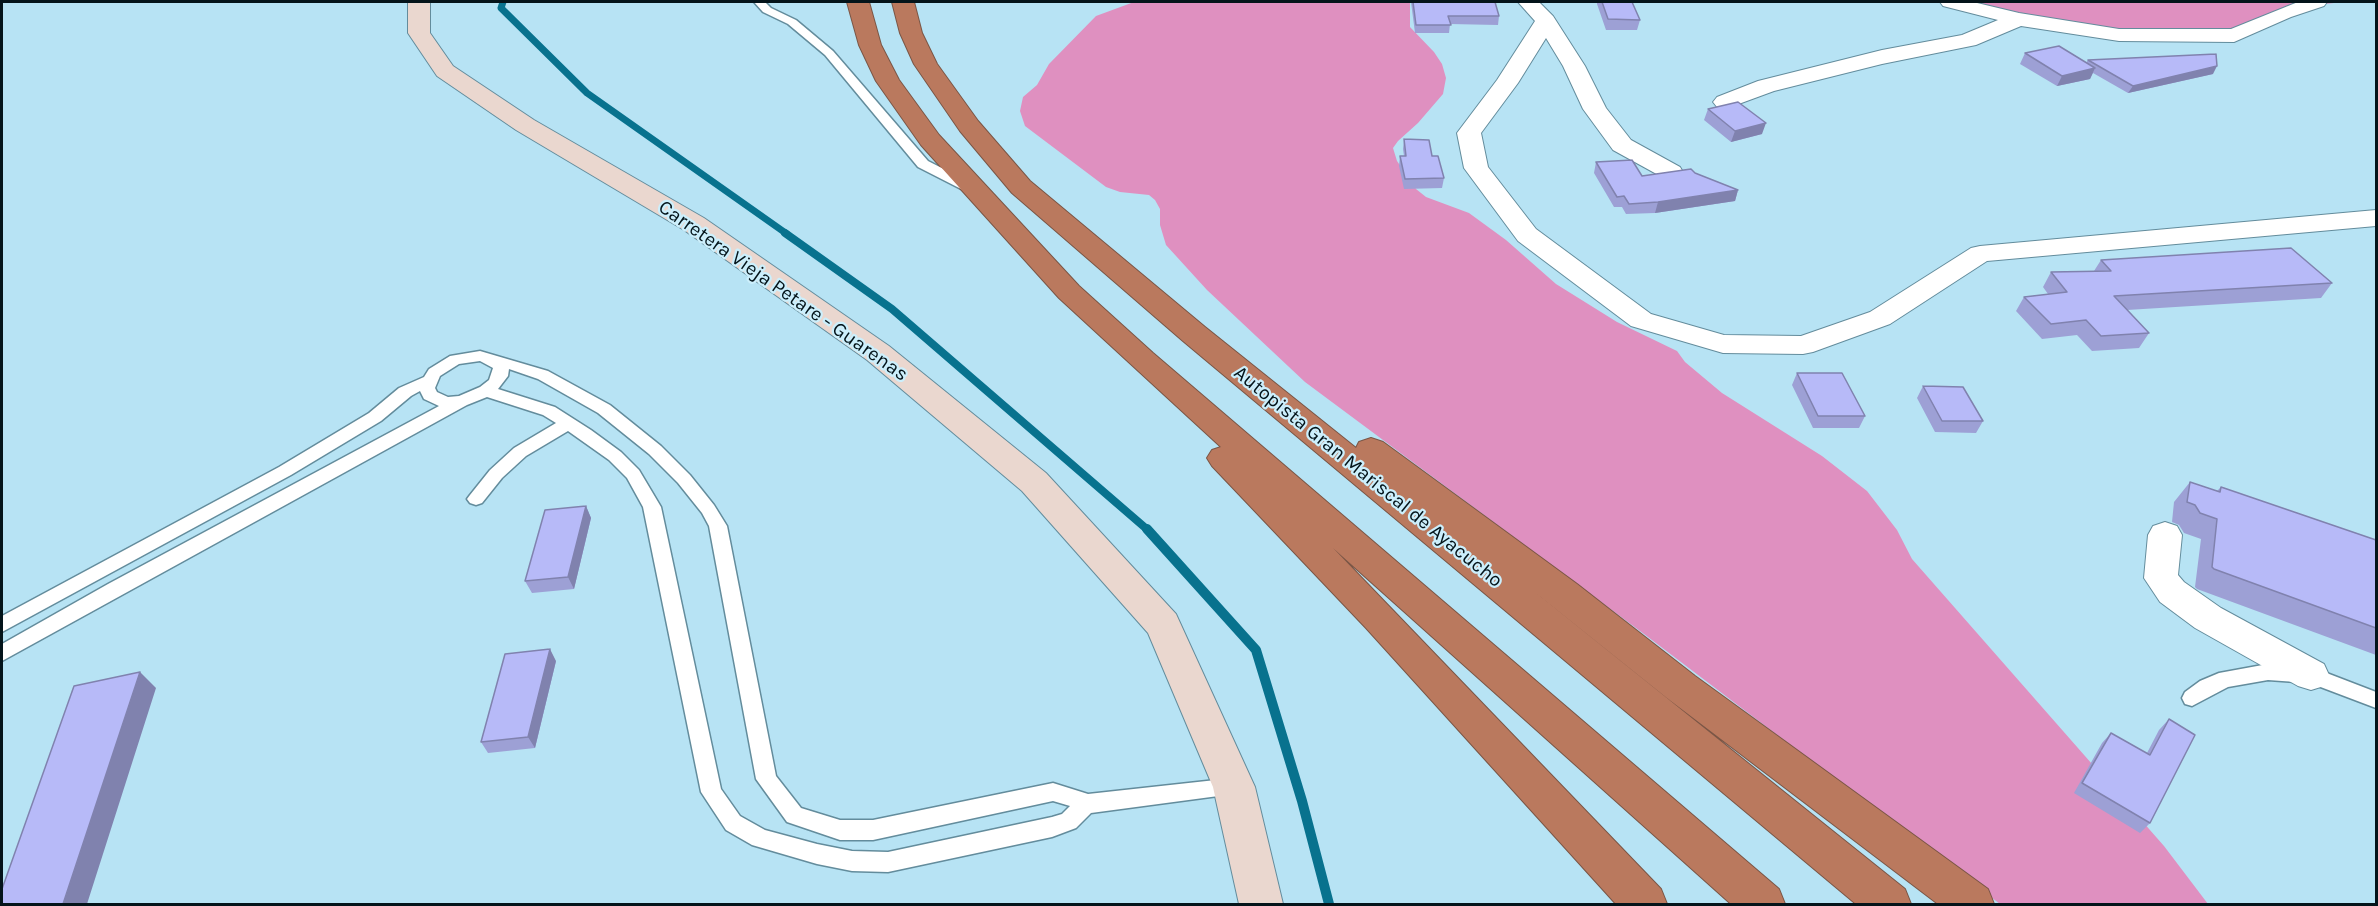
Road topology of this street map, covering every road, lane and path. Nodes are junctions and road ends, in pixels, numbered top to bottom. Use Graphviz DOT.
graph roads {
  1 [pos="419,2"];
  2 [pos="759,2"];
  3 [pos="858,2"];
  4 [pos="903,2"];
  5 [pos="1950,2"];
  6 [pos="2317,2"];
  7 [pos="1537,11"];
  8 [pos="2019,19"];
  9 [pos="1725,102"];
  10 [pos="1671,172"];
  11 [pos="974,189"];
  12 [pos="2376,218"];
  13 [pos="1122,274"];
  14 [pos="1068,292"];
  15 [pos="497,362"];
  16 [pos="429,381"];
  17 [pos="486,392"];
  18 [pos="461,401"];
  19 [pos="568,423"];
  20 [pos="476,499"];
  21 [pos="2165,535"];
  22 [pos="2,625"];
  23 [pos="2,653"];
  24 [pos="2311,675"];
  25 [pos="2192,698"];
  26 [pos="2376,700"];
  27 [pos="1234,786"];
  28 [pos="1086,804"];
  29 [pos="1261,904"];
  30 [pos="1645,904"];
  31 [pos="1763,904"];
  32 [pos="1889,904"];
  33 [pos="1972,904"];
  1 -- 27 [label="main road, Carretera Vieja Petare - Guarenas"];
  2 -- 11 [label="lane"];
  3 -- 11 [label="highway"];
  4 -- 13 [label="highway, Autopista Gran Mariscal de Ayacucho"];
  5 -- 8 [label="street"];
  6 -- 8 [label="street"];
  7 -- 10 [label="street"];
  7 -- 12 [label="street"];
  8 -- 9 [label="street"];
  11 -- 14 [label="highway"];
  13 -- 32 [label="highway, Autopista Gran Mariscal de Ayacucho"];
  13 -- 33 [label="highway"];
  14 -- 30 [label="highway"];
  14 -- 31 [label="highway"];
  15 -- 16 [label="lane"];
  15 -- 17 [label="lane"];
  15 -- 28 [label="lane"];
  16 -- 18 [label="lane"];
  16 -- 22 [label="lane"];
  17 -- 18 [label="lane"];
  17 -- 19 [label="lane"];
  18 -- 23 [label="lane"];
  19 -- 20 [label="lane"];
  19 -- 28 [label="lane"];
  21 -- 24 [label="street"];
  24 -- 25 [label="lane"];
  24 -- 26 [label="lane"];
  27 -- 28 [label="lane"];
  27 -- 29 [label="main road, Carretera Vieja Petare - Guarenas"];
}
